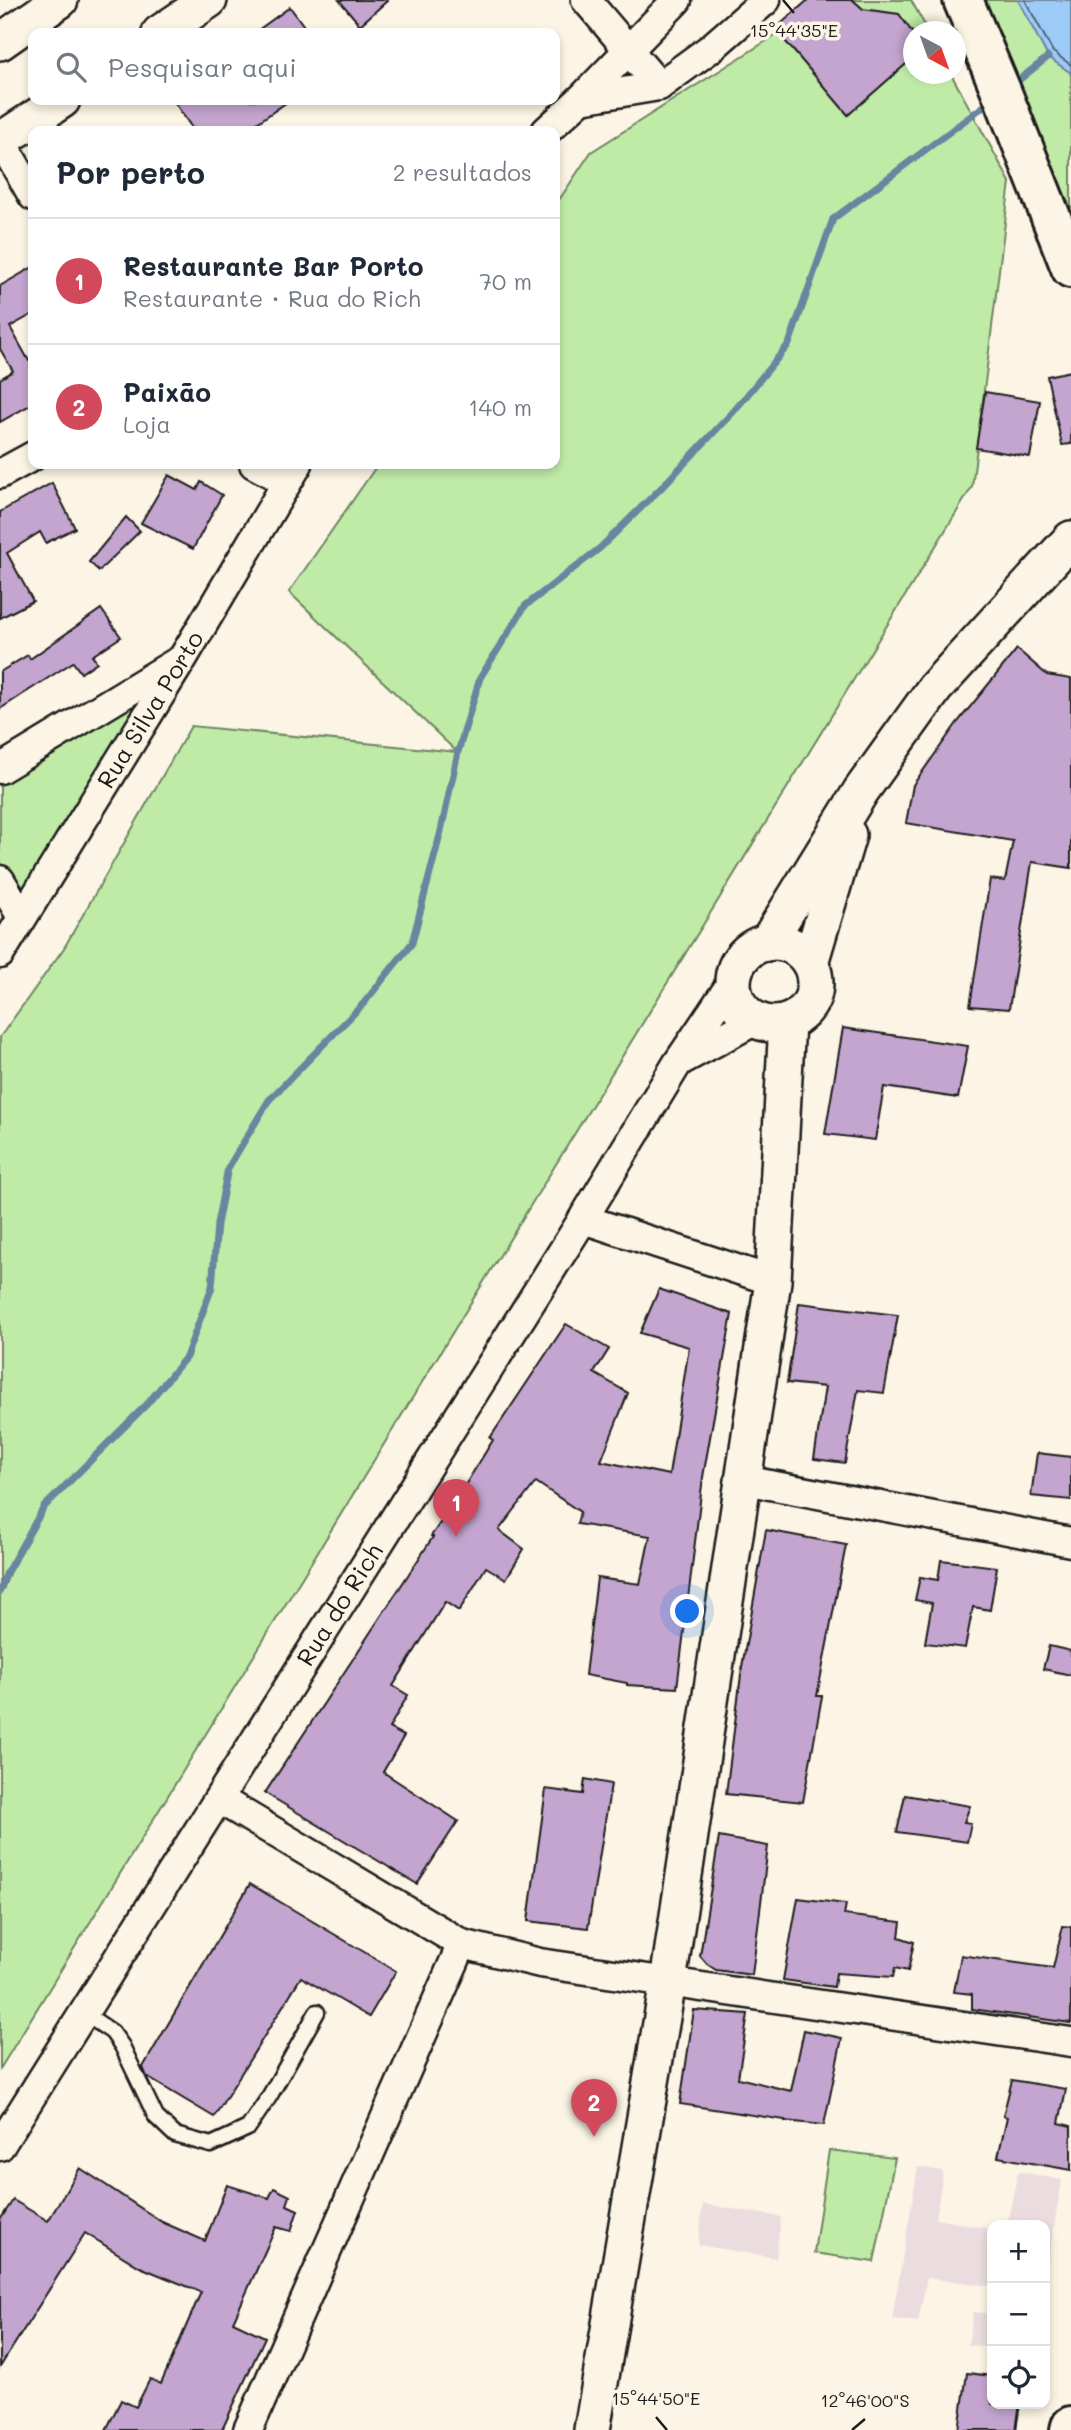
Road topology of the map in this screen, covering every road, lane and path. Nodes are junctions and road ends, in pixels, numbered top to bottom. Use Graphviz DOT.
graph roads {
  1 [pos="60,0"];
  2 [pos="209,0"];
  3 [pos="586,0"];
  4 [pos="677,0"];
  5 [pos="766,0"];
  6 [pos="962,0"];
  7 [pos="167,28"];
  8 [pos="0,42"];
  9 [pos="628,48"];
  10 [pos="659,86"];
  11 [pos="581,99"];
  12 [pos="54,105"];
  13 [pos="551,126"];
  14 [pos="0,141"];
  15 [pos="28,188"];
  16 [pos="1071,268"];
  17 [pos="28,459"];
  18 [pos="292,473"];
  19 [pos="0,474"];
  20 [pos="1069,546"];
  21 [pos="183,658"];
  22 [pos="0,769"];
  23 [pos="860,791"];
  24 [pos="0,880"];
  25 [pos="22,916"];
  26 [pos="767,943"];
  27 [pos="0,954"];
  28 [pos="810,962"];
  29 [pos="733,981"];
  30 [pos="772,1021"];
  31 [pos="677,1063"];
  32 [pos="583,1219"];
  33 [pos="773,1281"];
  34 [pos="744,1480"];
  35 [pos="1071,1542"];
  36 [pos="219,1800"];
  37 [pos="461,1944"];
  38 [pos="668,1982"];
  39 [pos="317,2012"];
  40 [pos="84,2013"];
  41 [pos="1071,2042"];
  42 [pos="0,2146"];
  43 [pos="248,2430"];
  44 [pos="593,2430"];
  1 -- 8 [label="street"];
  2 -- 7 [label="street"];
  3 -- 9 [label="street"];
  4 -- 9 [label="street"];
  5 -- 10 [label="street"];
  6 -- 16 [label="main road"];
  9 -- 10 [label="street"];
  9 -- 11 [label="street"];
  10 -- 11 [label="street"];
  11 -- 13 [label="street"];
  12 -- 14 [label="street"];
  14 -- 15 [label="street"];
  17 -- 19 [label="street"];
  18 -- 21 [label="street, Rua Silva Porto"];
  20 -- 23 [label="street"];
  21 -- 22 [label="street"];
  21 -- 25 [label="street, Rua Silva Porto"];
  23 -- 26 [label="street"];
  23 -- 28 [label="street"];
  24 -- 25 [label="street"];
  25 -- 27 [label="street, Rua Silva Porto"];
  26 -- 28 [label="street"];
  26 -- 29 [label="street"];
  28 -- 30 [label="street"];
  29 -- 30 [label="street"];
  29 -- 31 [label="street, Rua do Rich"];
  30 -- 31 [label="street"];
  30 -- 33 [label="street"];
  31 -- 32 [label="street, Rua do Rich"];
  32 -- 33 [label="street"];
  32 -- 36 [label="street, Rua do Rich"];
  33 -- 34 [label="street"];
  34 -- 35 [label="street"];
  34 -- 38 [label="street"];
  36 -- 37 [label="street"];
  36 -- 40 [label="street, Rua do Rich"];
  37 -- 38 [label="street"];
  37 -- 43 [label="street"];
  38 -- 41 [label="street"];
  38 -- 44 [label="street"];
  39 -- 40 [label="lane"];
  40 -- 42 [label="street, Rua do Rich"];
}
